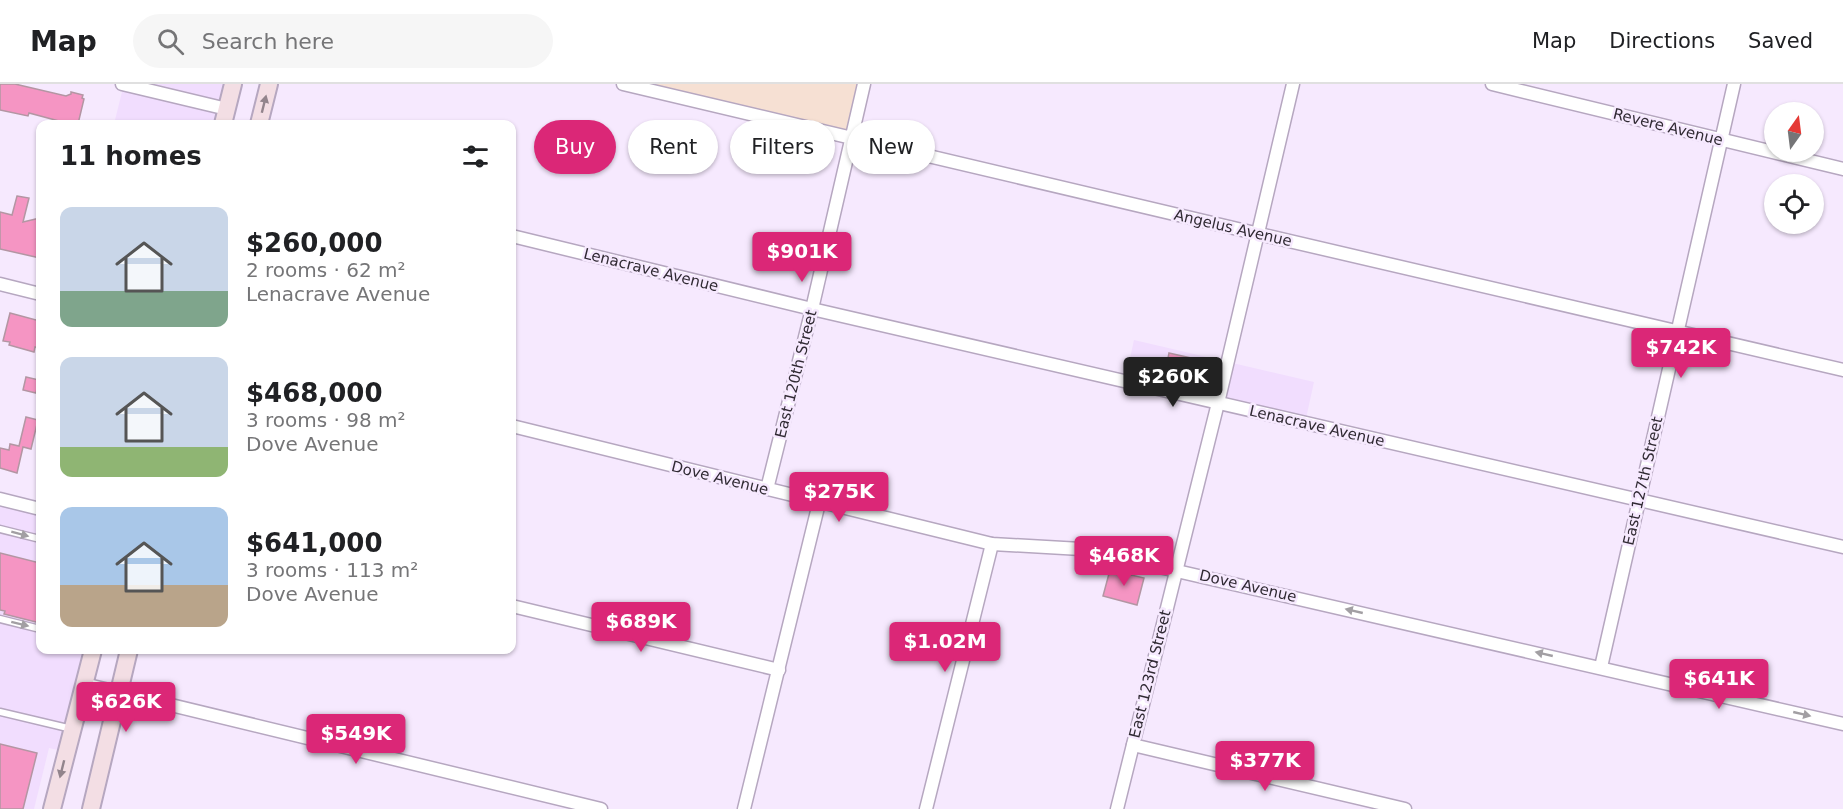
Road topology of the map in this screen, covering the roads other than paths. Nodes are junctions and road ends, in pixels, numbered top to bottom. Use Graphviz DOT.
graph roads {
  1 [pos="122,84"];
  2 [pos="234,84"];
  3 [pos="269,84"];
  4 [pos="623,84"];
  5 [pos="864,84"];
  6 [pos="1293,84"];
  7 [pos="1492,84"];
  8 [pos="1734,84"];
  9 [pos="225,117"];
  10 [pos="260,120"];
  11 [pos="855,120"];
  12 [pos="847,137"];
  13 [pos="1720,139"];
  14 [pos="847,156"];
  15 [pos="935,158"];
  16 [pos="1843,169"];
  17 [pos="1257,234"];
  18 [pos="516,237"];
  19 [pos="0,284"];
  20 [pos="36,293"];
  21 [pos="812,309"];
  22 [pos="1677,331"];
  23 [pos="1843,370"];
  24 [pos="1218,403"];
  25 [pos="516,427"];
  26 [pos="767,489"];
  27 [pos="0,499"];
  28 [pos="1639,499"];
  29 [pos="819,503"];
  30 [pos="36,508"];
  31 [pos="0,529"];
  32 [pos="36,538"];
  33 [pos="992,544"];
  34 [pos="1843,547"];
  35 [pos="1176,570"];
  36 [pos="516,607"];
  37 [pos="0,619"];
  38 [pos="36,628"];
  39 [pos="92,654"];
  40 [pos="128,654"];
  41 [pos="1602,668"];
  42 [pos="779,670"];
  43 [pos="84,684"];
  44 [pos="118,692"];
  45 [pos="0,712"];
  46 [pos="1843,724"];
  47 [pos="72,730"];
  48 [pos="1133,745"];
  49 [pos="52,809"];
  50 [pos="91,809"];
  51 [pos="601,809"];
  52 [pos="744,809"];
  53 [pos="926,809"];
  54 [pos="1118,809"];
  55 [pos="1405,809"];
  1 -- 9 [label="street"];
  2 -- 9 [label="main road"];
  10 -- 3 [label="main road, one-way"];
  4 -- 12 [label="street, Angelus Avenue"];
  5 -- 11 [label="street, East 120th Street"];
  6 -- 17 [label="street, East 123rd Street"];
  7 -- 13 [label="street, Revere Avenue"];
  8 -- 13 [label="street, East 127th Street"];
  13 -- 16 [label="street, Revere Avenue"];
  13 -- 22 [label="street, East 127th Street"];
  14 -- 21 [label="street, East 120th Street"];
  15 -- 17 [label="street, Angelus Avenue"];
  17 -- 22 [label="street, Angelus Avenue"];
  17 -- 24 [label="street, East 123rd Street"];
  18 -- 21 [label="street, Lenacrave Avenue"];
  19 -- 20 [label="street"];
  21 -- 24 [label="street, Lenacrave Avenue"];
  21 -- 26 [label="street, East 120th Street"];
  22 -- 23 [label="street, Angelus Avenue"];
  22 -- 28 [label="street, East 127th Street"];
  24 -- 28 [label="street, Lenacrave Avenue"];
  24 -- 35 [label="street, East 123rd Street"];
  25 -- 26 [label="street, Dove Avenue"];
  26 -- 29 [label="street, Dove Avenue"];
  27 -- 30 [label="street"];
  28 -- 34 [label="street, Lenacrave Avenue"];
  28 -- 41 [label="street, East 127th Street"];
  29 -- 33 [label="street, Dove Avenue"];
  29 -- 42 [label="street"];
  31 -- 32 [label="lane, one-way"];
  33 -- 35 [label="street, Dove Avenue"];
  33 -- 53 [label="street"];
  41 -- 35 [label="street, Dove Avenue, one-way"];
  35 -- 48 [label="street, East 123rd Street"];
  36 -- 42 [label="street"];
  37 -- 38 [label="lane, one-way"];
  39 -- 43 [label="main road"];
  40 -- 44 [label="main road"];
  41 -- 46 [label="street, Dove Avenue, one-way"];
  42 -- 52 [label="street"];
  43 -- 44 [label="street"];
  43 -- 47 [label="main road"];
  44 -- 50 [label="main road"];
  44 -- 51 [label="street"];
  45 -- 47 [label="lane"];
  47 -- 49 [label="main road, one-way"];
  48 -- 54 [label="street, East 123rd Street"];
  48 -- 55 [label="street"];
}
